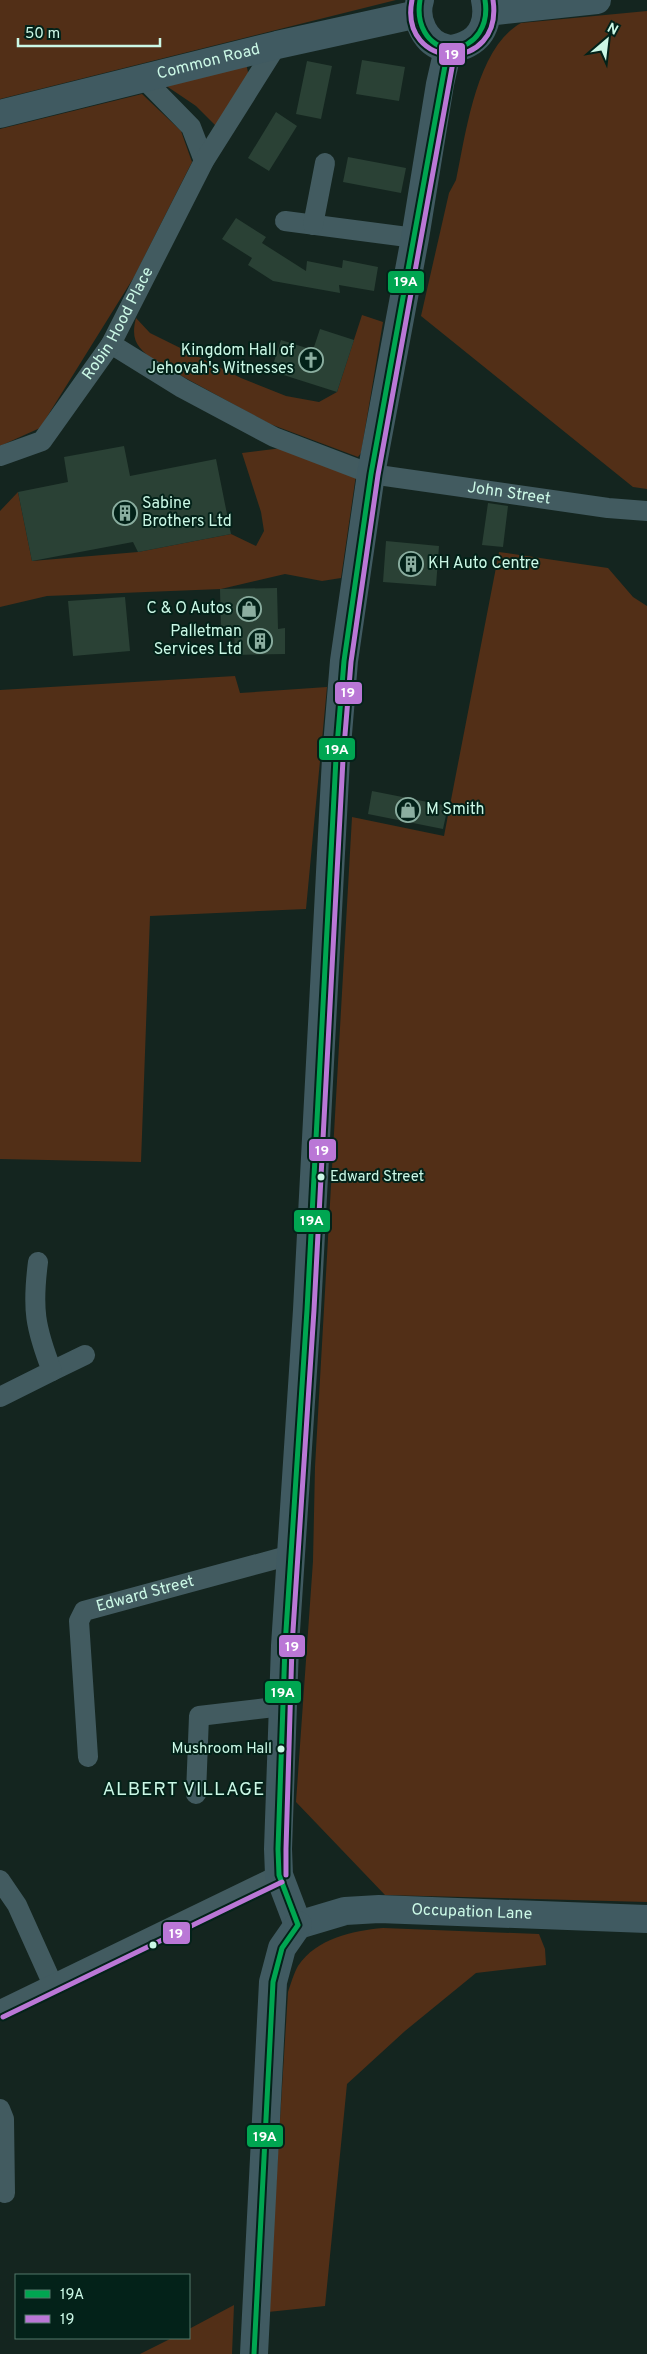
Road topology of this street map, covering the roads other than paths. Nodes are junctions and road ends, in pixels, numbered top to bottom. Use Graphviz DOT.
graph roads {
  1 [pos="597,0"];
  2 [pos="486,6"];
  3 [pos="419,7"];
  4 [pos="277,44"];
  5 [pos="448,49"];
  6 [pos="144,79"];
  7 [pos="0,114"];
  8 [pos="204,161"];
  9 [pos="325,163"];
  10 [pos="285,221"];
  11 [pos="314,225"];
  12 [pos="415,238"];
  13 [pos="111,344"];
  14 [pos="0,456"];
  15 [pos="371,474"];
  16 [pos="647,511"];
  17 [pos="38,1262"];
  18 [pos="85,1356"];
  19 [pos="52,1371"];
  20 [pos="0,1397"];
  21 [pos="291,1555"];
  22 [pos="283,1706"];
  23 [pos="88,1757"];
  24 [pos="196,1794"];
  25 [pos="279,1875"];
  26 [pos="0,1880"];
  27 [pos="647,1919"];
  28 [pos="298,1925"];
  29 [pos="53,1985"];
  30 [pos="0,2010"];
  31 [pos="0,2109"];
  32 [pos="5,2193"];
  33 [pos="254,2354"];
  1 -- 2 [label="street"];
  2 -- 5 [label="street"];
  3 -- 4 [label="street, Common Road"];
  3 -- 5 [label="street"];
  4 -- 6 [label="street, Common Road"];
  4 -- 8 [label="street, Robin Hood Place"];
  5 -- 12 [label="street"];
  6 -- 7 [label="street, Common Road"];
  6 -- 8 [label="street"];
  8 -- 13 [label="street, Robin Hood Place"];
  9 -- 11 [label="street"];
  10 -- 11 [label="street"];
  11 -- 12 [label="street"];
  12 -- 15 [label="street"];
  13 -- 14 [label="street, Robin Hood Place"];
  13 -- 15 [label="street, John Street"];
  15 -- 16 [label="street, John Street"];
  15 -- 21 [label="street"];
  17 -- 19 [label="street"];
  18 -- 19 [label="street"];
  19 -- 20 [label="street"];
  21 -- 22 [label="street"];
  21 -- 23 [label="street, Edward Street"];
  22 -- 24 [label="street"];
  22 -- 25 [label="street"];
  25 -- 28 [label="street"];
  25 -- 29 [label="street"];
  26 -- 29 [label="street"];
  27 -- 28 [label="street, Occupation Lane"];
  28 -- 33 [label="street"];
  29 -- 30 [label="street"];
  31 -- 32 [label="street"];
}
